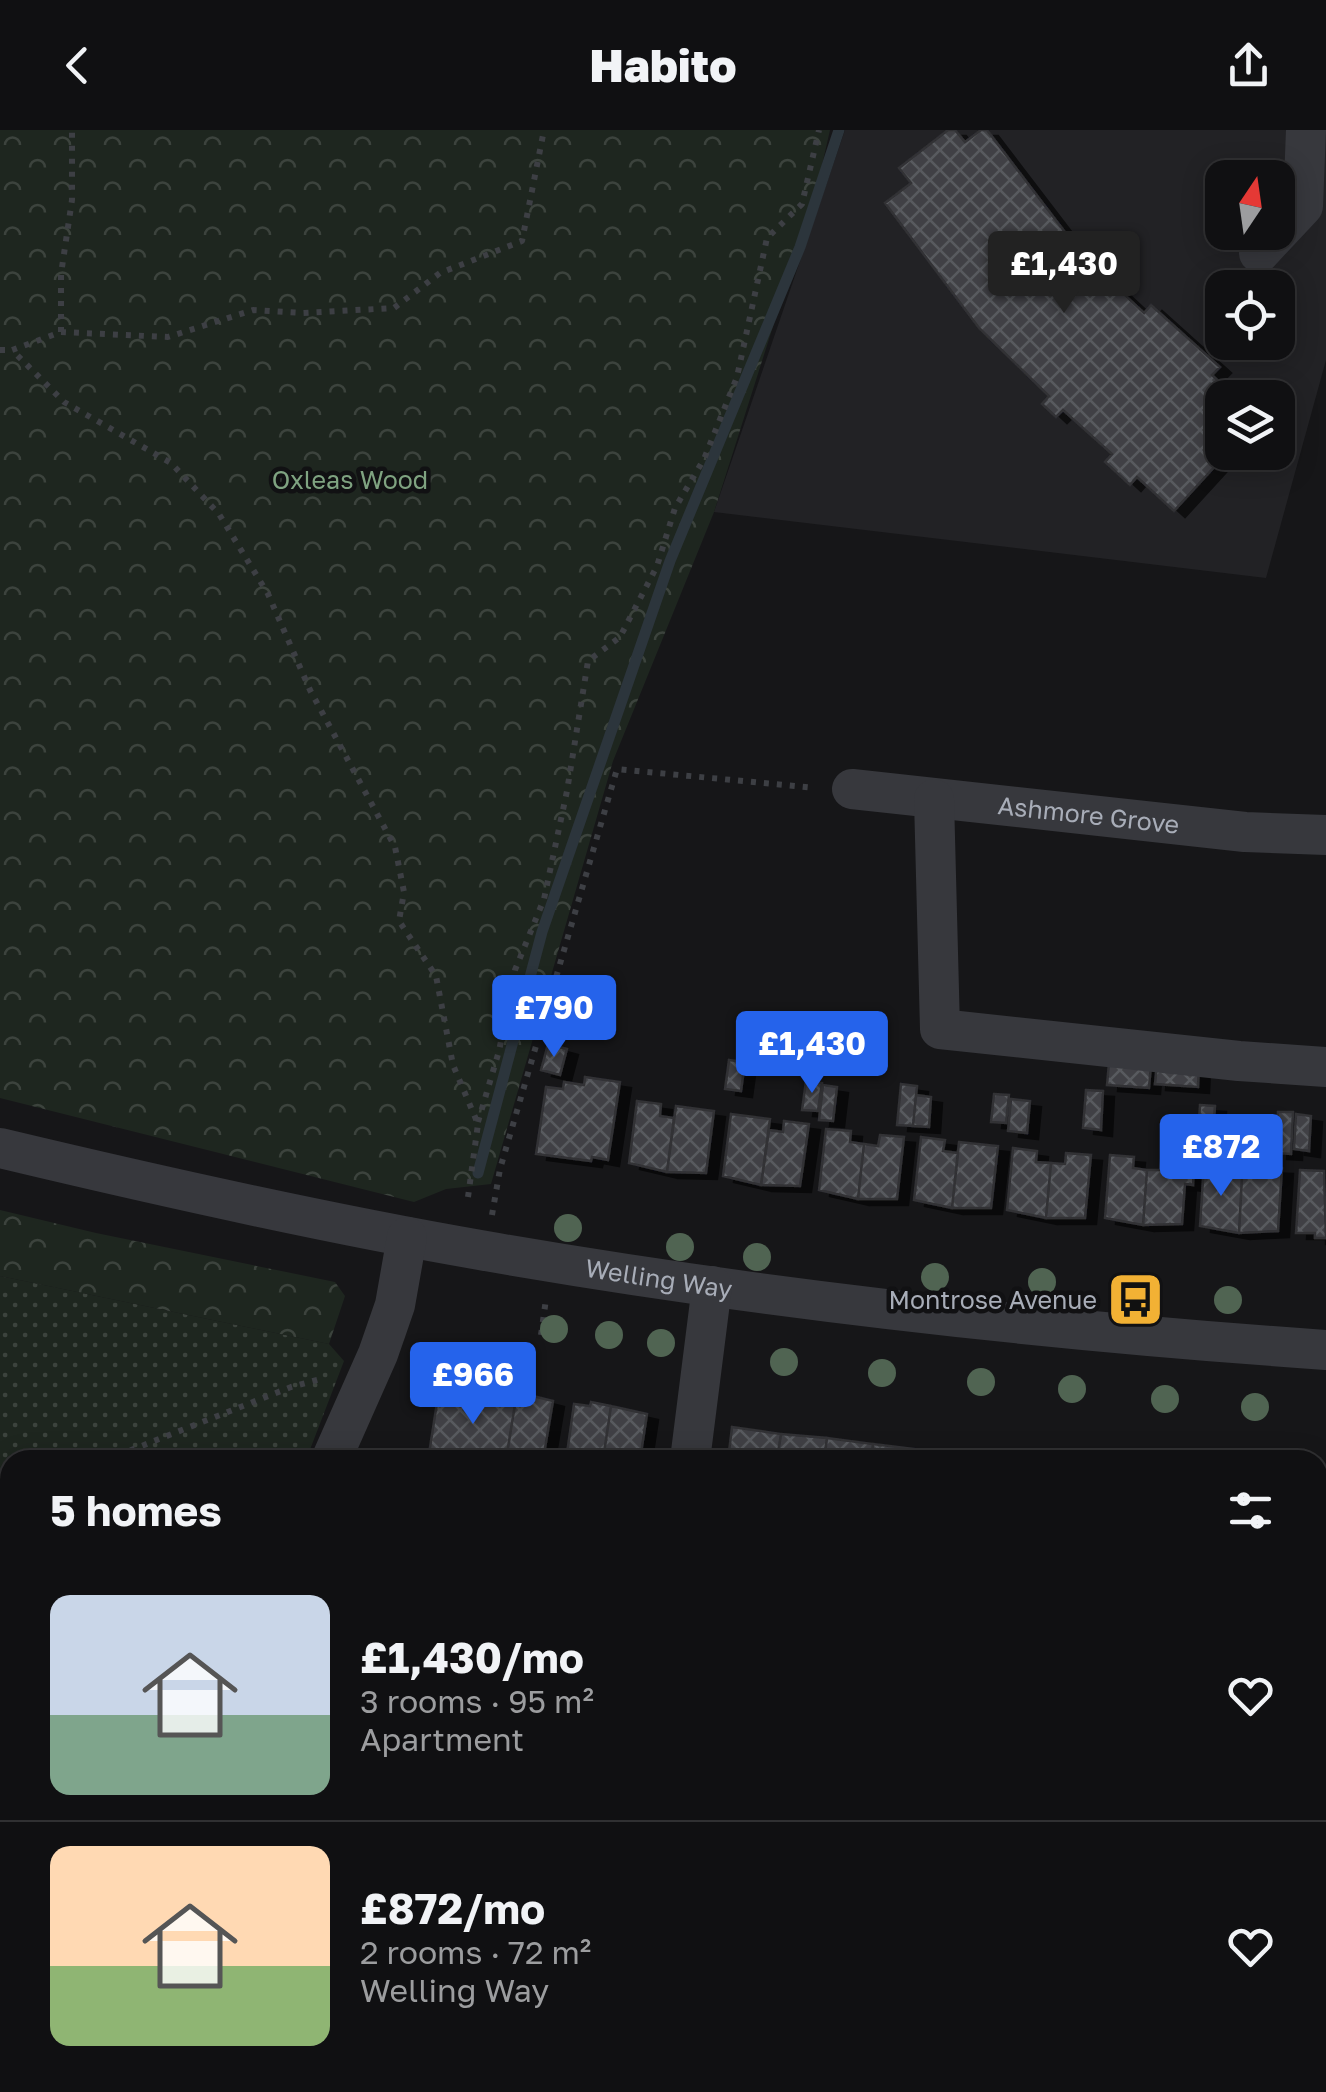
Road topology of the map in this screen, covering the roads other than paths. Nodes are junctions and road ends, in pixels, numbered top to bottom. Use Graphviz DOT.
graph roads {
  1 [pos="1306,130"];
  2 [pos="1260,253"];
  3 [pos="852,789"];
  4 [pos="934,799"];
  5 [pos="1326,836"];
  6 [pos="1326,1067"];
  7 [pos="0,1148"];
  8 [pos="407,1237"];
  9 [pos="712,1286"];
  10 [pos="1326,1350"];
  11 [pos="336,1450"];
  12 [pos="691,1450"];
  1 -- 2 [label="street"];
  3 -- 4 [label="street, Ashmore Grove"];
  4 -- 5 [label="street, Ashmore Grove"];
  4 -- 6 [label="street"];
  7 -- 8 [label="street, Welling Way"];
  8 -- 9 [label="street, Welling Way"];
  8 -- 11 [label="street"];
  9 -- 10 [label="street, Welling Way"];
  9 -- 12 [label="street"];
}
